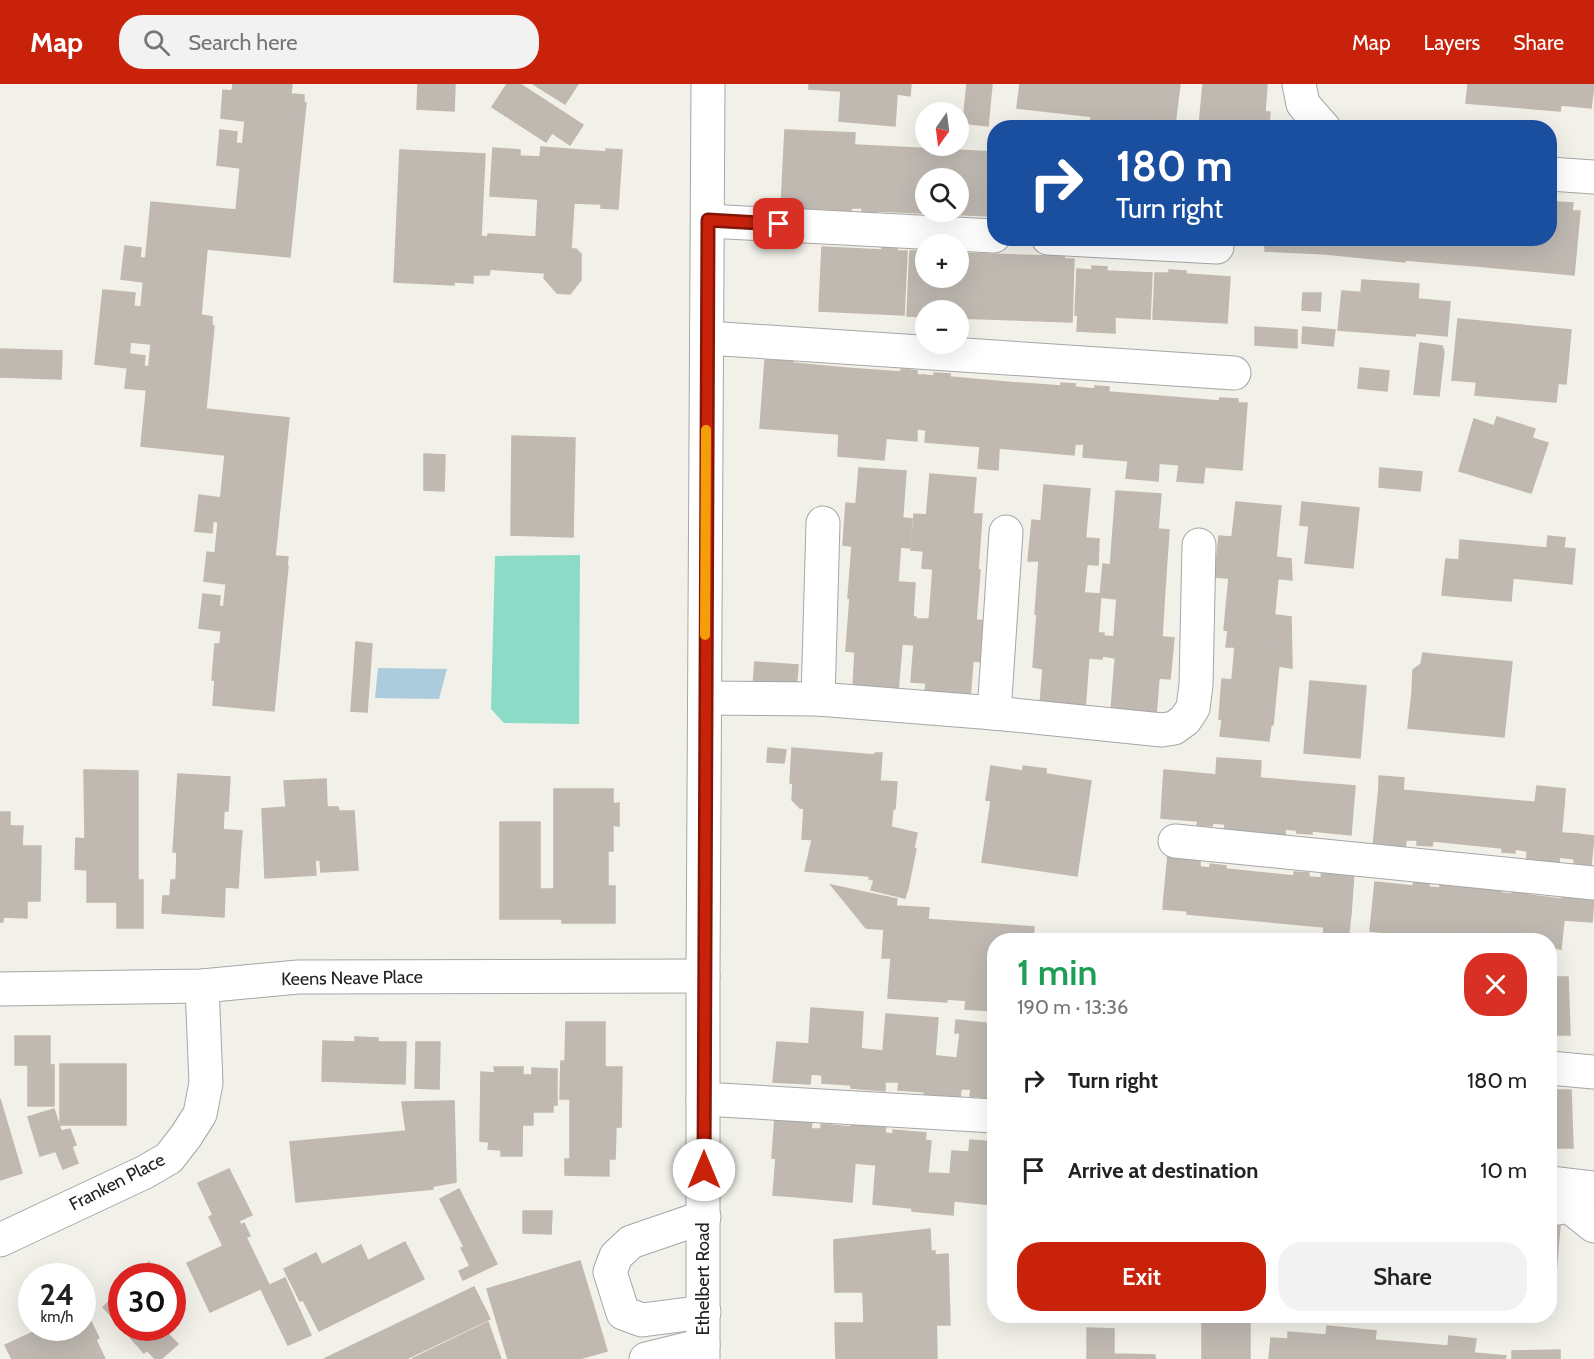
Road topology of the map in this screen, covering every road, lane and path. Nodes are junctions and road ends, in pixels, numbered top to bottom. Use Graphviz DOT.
graph roads {
  1 [pos="708,84"];
  2 [pos="1299,84"];
  3 [pos="1317,120"];
  4 [pos="1557,174"];
  5 [pos="1594,177"];
  6 [pos="708,220"];
  7 [pos="987,236"];
  8 [pos="1198,246"];
  9 [pos="1217,247"];
  10 [pos="707,338"];
  11 [pos="1234,373"];
  12 [pos="823,523"];
  13 [pos="1006,532"];
  14 [pos="1199,545"];
  15 [pos="705,698"];
  16 [pos="818,699"];
  17 [pos="994,713"];
  18 [pos="1175,841"];
  19 [pos="1588,882"];
  20 [pos="704,976"];
  21 [pos="202,986"];
  22 [pos="0,989"];
  23 [pos="1557,1069"];
  24 [pos="1592,1072"];
  25 [pos="704,1099"];
  26 [pos="987,1116"];
  27 [pos="1557,1184"];
  28 [pos="1591,1187"];
  29 [pos="1557,1208"];
  30 [pos="704,1217"];
  31 [pos="1592,1225"];
  32 [pos="0,1240"];
  33 [pos="704,1312"];
  34 [pos="703,1352"];
  35 [pos="646,1359"];
  1 -- 6 [label="street, Ethelbert Road"];
  2 -- 3 [label="street"];
  4 -- 5 [label="street"];
  6 -- 7 [label="street"];
  6 -- 10 [label="street, Ethelbert Road"];
  8 -- 9 [label="street"];
  10 -- 11 [label="street"];
  10 -- 15 [label="street, Ethelbert Road"];
  12 -- 16 [label="street"];
  13 -- 17 [label="street"];
  14 -- 17 [label="street"];
  15 -- 16 [label="street"];
  15 -- 20 [label="street, Ethelbert Road"];
  16 -- 17 [label="street"];
  18 -- 19 [label="street"];
  20 -- 21 [label="street, Keens Neave Place"];
  20 -- 25 [label="street, Ethelbert Road"];
  21 -- 22 [label="street, Keens Neave Place"];
  21 -- 32 [label="street, Franken Place"];
  23 -- 24 [label="street"];
  25 -- 26 [label="street"];
  25 -- 30 [label="street, Ethelbert Road"];
  27 -- 28 [label="street"];
  29 -- 31 [label="street"];
  30 -- 33 [label="street, Ethelbert Road"];
  30 -- 33 [label="street"];
  33 -- 34 [label="street, Ethelbert Road"];
  34 -- 35 [label="street"];
}
